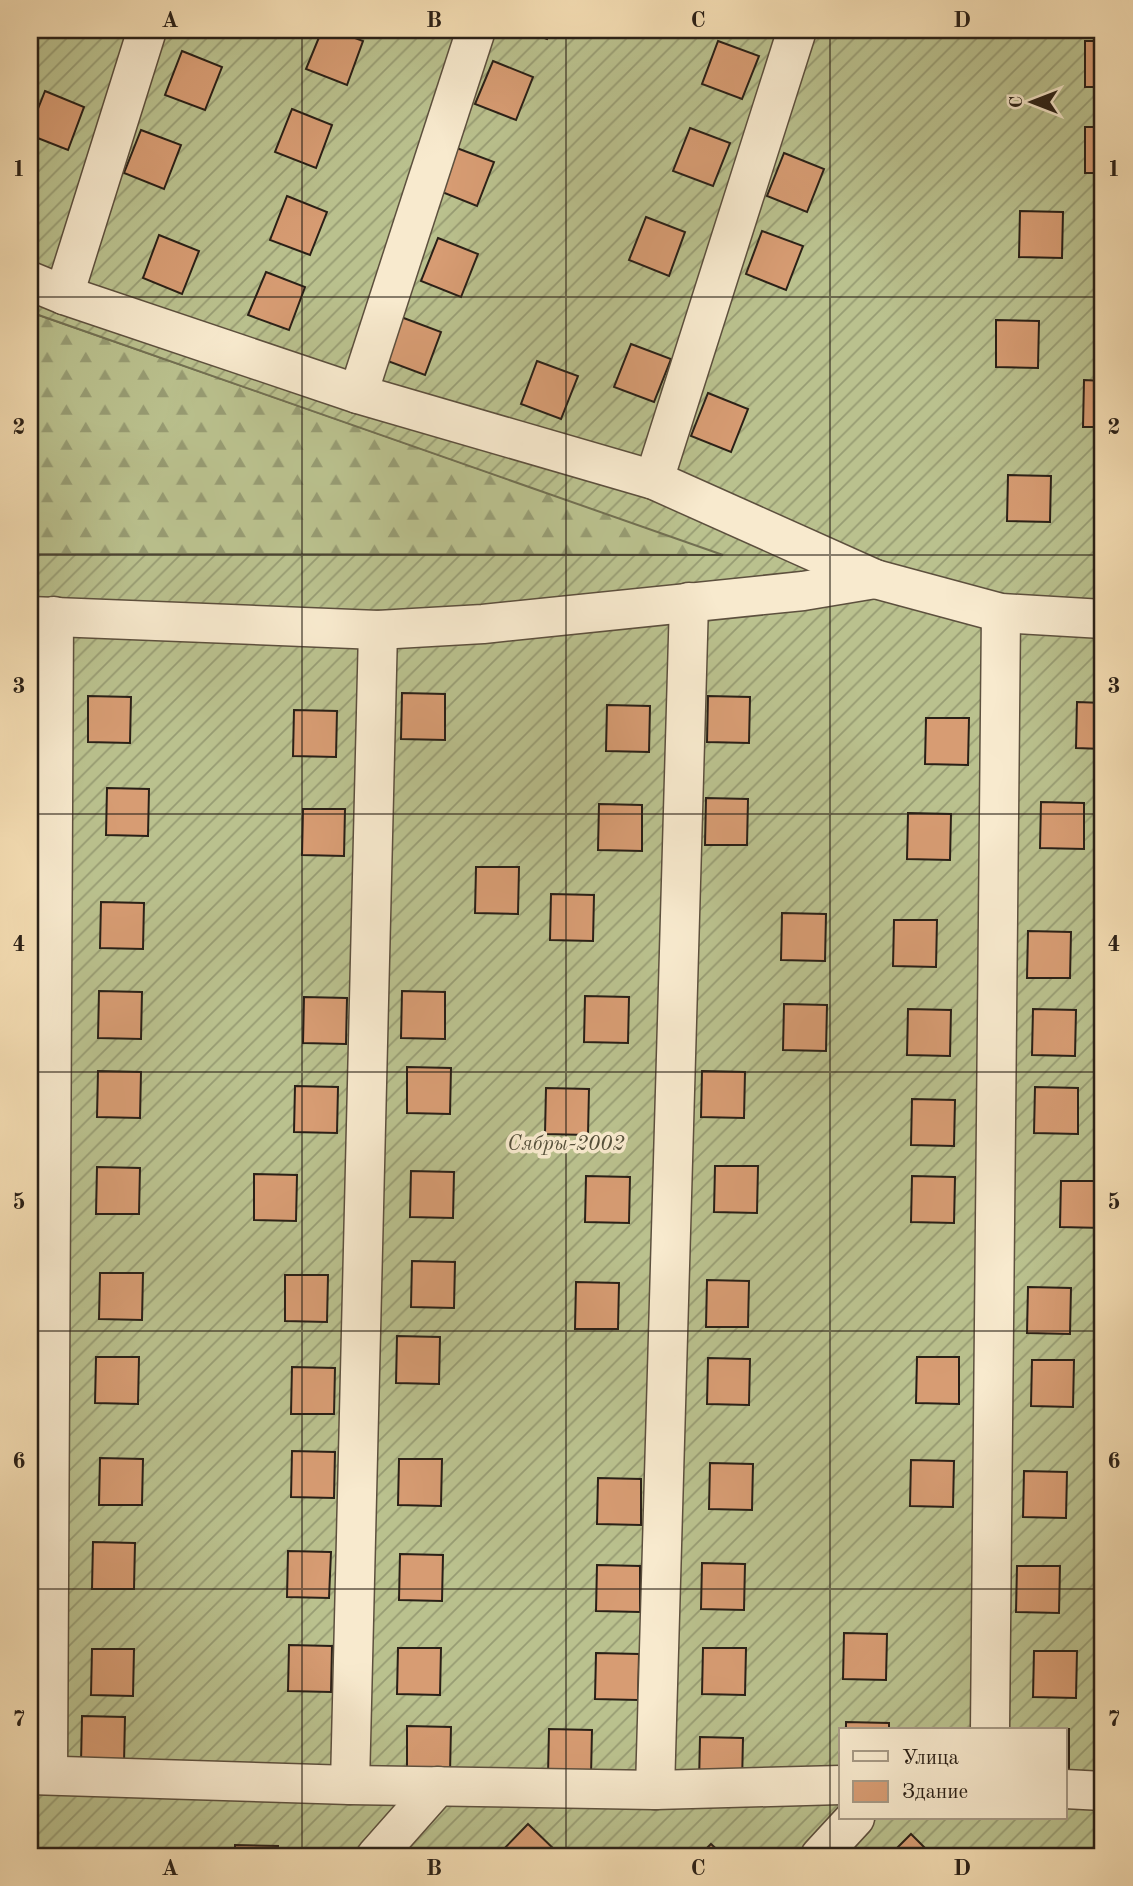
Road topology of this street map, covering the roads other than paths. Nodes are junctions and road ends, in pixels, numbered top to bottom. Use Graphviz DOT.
graph roads {
  1 [pos="147,30"];
  2 [pos="475,30"];
  3 [pos="797,30"];
  4 [pos="47,288"];
  5 [pos="358,394"];
  6 [pos="654,480"];
  7 [pos="875,579"];
  8 [pos="689,601"];
  9 [pos="1001,613"];
  10 [pos="42,616"];
  11 [pos="1103,619"];
  12 [pos="379,630"];
  13 [pos="990,1728"];
  14 [pos="39,1775"];
  15 [pos="350,1785"];
  16 [pos="839,1785"];
  17 [pos="438,1786"];
  18 [pos="1066,1789"];
  19 [pos="655,1790"];
  20 [pos="1103,1790"];
  21 [pos="853,1820"];
  22 [pos="376,1856"];
  23 [pos="820,1856"];
  1 -- 4 [label="lane"];
  2 -- 5 [label="lane"];
  3 -- 6 [label="lane"];
  4 -- 5 [label="lane"];
  5 -- 6 [label="lane"];
  6 -- 7 [label="lane"];
  7 -- 8 [label="lane"];
  7 -- 9 [label="lane"];
  8 -- 12 [label="lane"];
  8 -- 19 [label="lane"];
  9 -- 11 [label="lane"];
  9 -- 13 [label="lane"];
  10 -- 12 [label="lane"];
  10 -- 14 [label="lane"];
  12 -- 15 [label="lane"];
  14 -- 15 [label="lane"];
  15 -- 17 [label="lane"];
  16 -- 19 [label="lane"];
  17 -- 19 [label="lane"];
  17 -- 22 [label="lane"];
  18 -- 20 [label="lane"];
  21 -- 23 [label="lane"];
}
